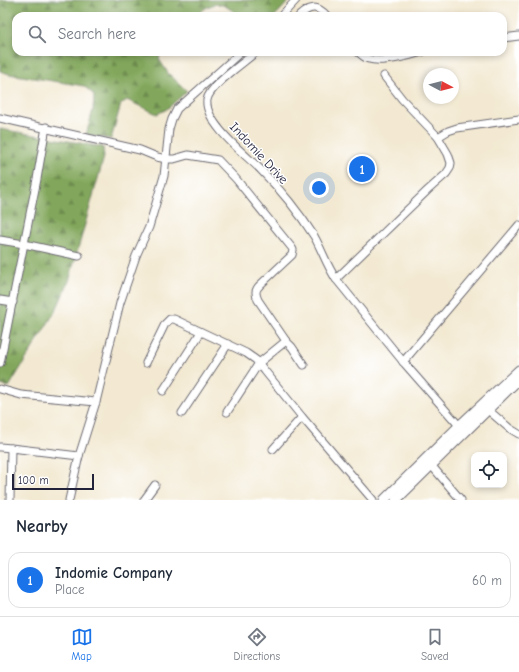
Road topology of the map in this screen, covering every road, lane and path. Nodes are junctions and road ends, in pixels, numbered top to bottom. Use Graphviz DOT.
graph roads {
  1 [pos="296,0"];
  2 [pos="285,12"];
  3 [pos="304,12"];
  4 [pos="322,12"];
  5 [pos="519,36"];
  6 [pos="507,38"];
  7 [pos="237,56"];
  8 [pos="251,56"];
  9 [pos="362,56"];
  10 [pos="406,56"];
  11 [pos="384,76"];
  12 [pos="0,118"];
  13 [pos="519,118"];
  14 [pos="46,128"];
  15 [pos="438,137"];
  16 [pos="166,158"];
  17 [pos="519,225"];
  18 [pos="0,240"];
  19 [pos="24,244"];
  20 [pos="79,256"];
  21 [pos="336,279"];
  22 [pos="0,300"];
  23 [pos="13,302"];
  24 [pos="201,332"];
  25 [pos="286,341"];
  26 [pos="228,344"];
  27 [pos="403,362"];
  28 [pos="146,363"];
  29 [pos="259,363"];
  30 [pos="0,364"];
  31 [pos="304,365"];
  32 [pos="519,370"];
  33 [pos="519,379"];
  34 [pos="0,389"];
  35 [pos="163,391"];
  36 [pos="96,402"];
  37 [pos="487,409"];
  38 [pos="227,412"];
  39 [pos="182,413"];
  40 [pos="302,417"];
  41 [pos="462,428"];
  42 [pos="519,434"];
  43 [pos="0,447"];
  44 [pos="11,448"];
  45 [pos="273,449"];
  46 [pos="79,456"];
  47 [pos="431,465"];
  48 [pos="155,485"];
  49 [pos="10,500"];
  50 [pos="69,500"];
  51 [pos="144,500"];
  52 [pos="373,500"];
  53 [pos="384,500"];
  54 [pos="396,500"];
  55 [pos="461,500"];
  1 -- 2 [label="street"];
  3 -- 4 [label="street"];
  5 -- 6 [label="street"];
  7 -- 16 [label="street"];
  8 -- 21 [label="street, Indomie Drive"];
  9 -- 10 [label="street"];
  11 -- 15 [label="street"];
  12 -- 14 [label="street"];
  13 -- 15 [label="street"];
  14 -- 16 [label="street"];
  14 -- 19 [label="street"];
  15 -- 21 [label="street"];
  16 -- 25 [label="street"];
  16 -- 36 [label="street"];
  17 -- 27 [label="street"];
  18 -- 19 [label="street"];
  19 -- 20 [label="street"];
  19 -- 23 [label="street"];
  21 -- 27 [label="street, Indomie Drive"];
  22 -- 23 [label="street"];
  23 -- 30 [label="street"];
  24 -- 26 [label="street"];
  24 -- 28 [label="street"];
  24 -- 35 [label="street"];
  25 -- 29 [label="street"];
  25 -- 31 [label="street"];
  26 -- 29 [label="street"];
  26 -- 39 [label="street"];
  27 -- 41 [label="street, Indomie Drive"];
  29 -- 38 [label="street"];
  29 -- 40 [label="street"];
  32 -- 41 [label="main road"];
  33 -- 37 [label="main road"];
  34 -- 36 [label="street"];
  36 -- 46 [label="street"];
  37 -- 41 [label="main road"];
  37 -- 42 [label="street"];
  40 -- 45 [label="street"];
  40 -- 52 [label="street"];
  41 -- 47 [label="main road"];
  41 -- 53 [label="main road"];
  43 -- 44 [label="street"];
  44 -- 46 [label="street"];
  44 -- 49 [label="street"];
  46 -- 50 [label="street"];
  47 -- 54 [label="main road"];
  47 -- 55 [label="street"];
  48 -- 51 [label="street"];
}
